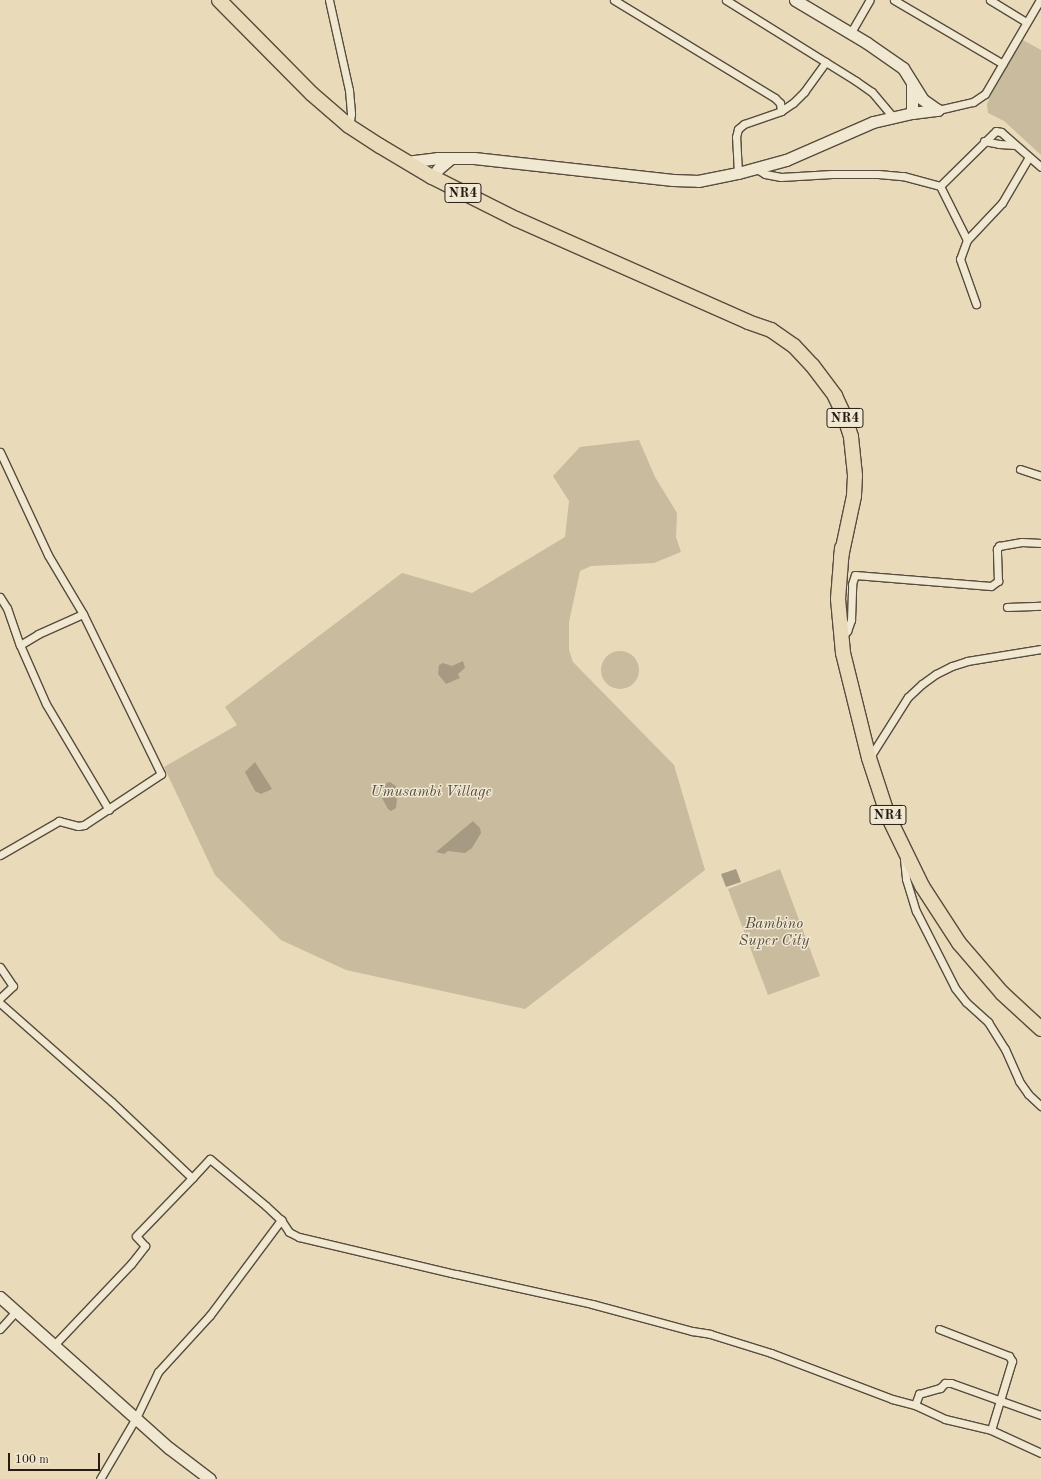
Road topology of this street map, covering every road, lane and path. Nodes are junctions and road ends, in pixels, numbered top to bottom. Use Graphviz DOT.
graph roads {
  1 [pos="219,0"];
  2 [pos="329,0"];
  3 [pos="614,0"];
  4 [pos="726,0"];
  5 [pos="795,0"];
  6 [pos="870,0"];
  7 [pos="894,0"];
  8 [pos="990,0"];
  9 [pos="1040,0"];
  10 [pos="1026,22"];
  11 [pos="850,34"];
  12 [pos="826,62"];
  13 [pos="1003,64"];
  14 [pos="912,82"];
  15 [pos="938,110"];
  16 [pos="781,111"];
  17 [pos="912,113"];
  18 [pos="893,117"];
  19 [pos="349,126"];
  20 [pos="984,141"];
  21 [pos="1015,145"];
  22 [pos="1029,157"];
  23 [pos="451,158"];
  24 [pos="406,162"];
  25 [pos="1041,166"];
  26 [pos="757,169"];
  27 [pos="738,173"];
  28 [pos="432,177"];
  29 [pos="940,186"];
  30 [pos="967,240"];
  31 [pos="976,304"];
  32 [pos="0,452"];
  33 [pos="1020,469"];
  34 [pos="1041,476"];
  35 [pos="1041,542"];
  36 [pos="0,597"];
  37 [pos="1041,606"];
  38 [pos="1007,607"];
  39 [pos="83,614"];
  40 [pos="841,637"];
  41 [pos="20,645"];
  42 [pos="1041,649"];
  43 [pos="869,758"];
  44 [pos="109,810"];
  45 [pos="903,849"];
  46 [pos="0,855"];
  47 [pos="0,967"];
  48 [pos="0,998"];
  49 [pos="0,1003"];
  50 [pos="1041,1029"];
  51 [pos="1041,1106"];
  52 [pos="192,1178"];
  53 [pos="281,1220"];
  54 [pos="0,1297"];
  55 [pos="16,1311"];
  56 [pos="0,1329"];
  57 [pos="939,1329"];
  58 [pos="54,1345"];
  59 [pos="1001,1401"];
  60 [pos="915,1405"];
  61 [pos="1041,1415"];
  62 [pos="136,1418"];
  63 [pos="991,1430"];
  64 [pos="1041,1453"];
  65 [pos="100,1479"];
  66 [pos="210,1479"];
  1 -- 19 [label="highway, NR4"];
  2 -- 19 [label="street"];
  3 -- 16 [label="street"];
  4 -- 12 [label="street"];
  5 -- 11 [label="street"];
  6 -- 11 [label="street"];
  7 -- 13 [label="street"];
  8 -- 10 [label="street"];
  9 -- 10 [label="street"];
  10 -- 13 [label="street"];
  11 -- 14 [label="street"];
  12 -- 16 [label="street"];
  12 -- 18 [label="street"];
  13 -- 15 [label="street"];
  14 -- 15 [label="street"];
  14 -- 17 [label="street"];
  15 -- 17 [label="street"];
  16 -- 27 [label="street"];
  17 -- 18 [label="street"];
  18 -- 26 [label="street"];
  19 -- 24 [label="highway, NR4"];
  20 -- 21 [label="street"];
  20 -- 21 [label="street"];
  20 -- 29 [label="street"];
  21 -- 22 [label="street"];
  22 -- 25 [label="street"];
  22 -- 30 [label="street"];
  23 -- 24 [label="street"];
  23 -- 27 [label="street"];
  23 -- 28 [label="street"];
  24 -- 28 [label="highway, NR4"];
  26 -- 27 [label="street"];
  26 -- 29 [label="street"];
  28 -- 40 [label="highway, NR4"];
  29 -- 30 [label="street"];
  30 -- 31 [label="street"];
  32 -- 39 [label="street"];
  33 -- 34 [label="street"];
  35 -- 40 [label="street"];
  36 -- 41 [label="street"];
  37 -- 38 [label="street"];
  39 -- 41 [label="street"];
  39 -- 44 [label="street"];
  40 -- 43 [label="highway, NR4"];
  41 -- 44 [label="street"];
  42 -- 43 [label="street"];
  43 -- 45 [label="highway, NR4"];
  44 -- 46 [label="street"];
  45 -- 50 [label="highway, NR4"];
  45 -- 51 [label="street"];
  47 -- 48 [label="street"];
  49 -- 52 [label="street"];
  52 -- 53 [label="street"];
  52 -- 58 [label="street"];
  53 -- 60 [label="street"];
  53 -- 62 [label="street"];
  54 -- 55 [label="street"];
  55 -- 56 [label="street"];
  55 -- 58 [label="street"];
  57 -- 59 [label="street"];
  58 -- 62 [label="street"];
  59 -- 60 [label="street"];
  59 -- 61 [label="street"];
  59 -- 63 [label="street"];
  60 -- 63 [label="street"];
  62 -- 65 [label="street"];
  62 -- 66 [label="street"];
  63 -- 64 [label="street"];
}
